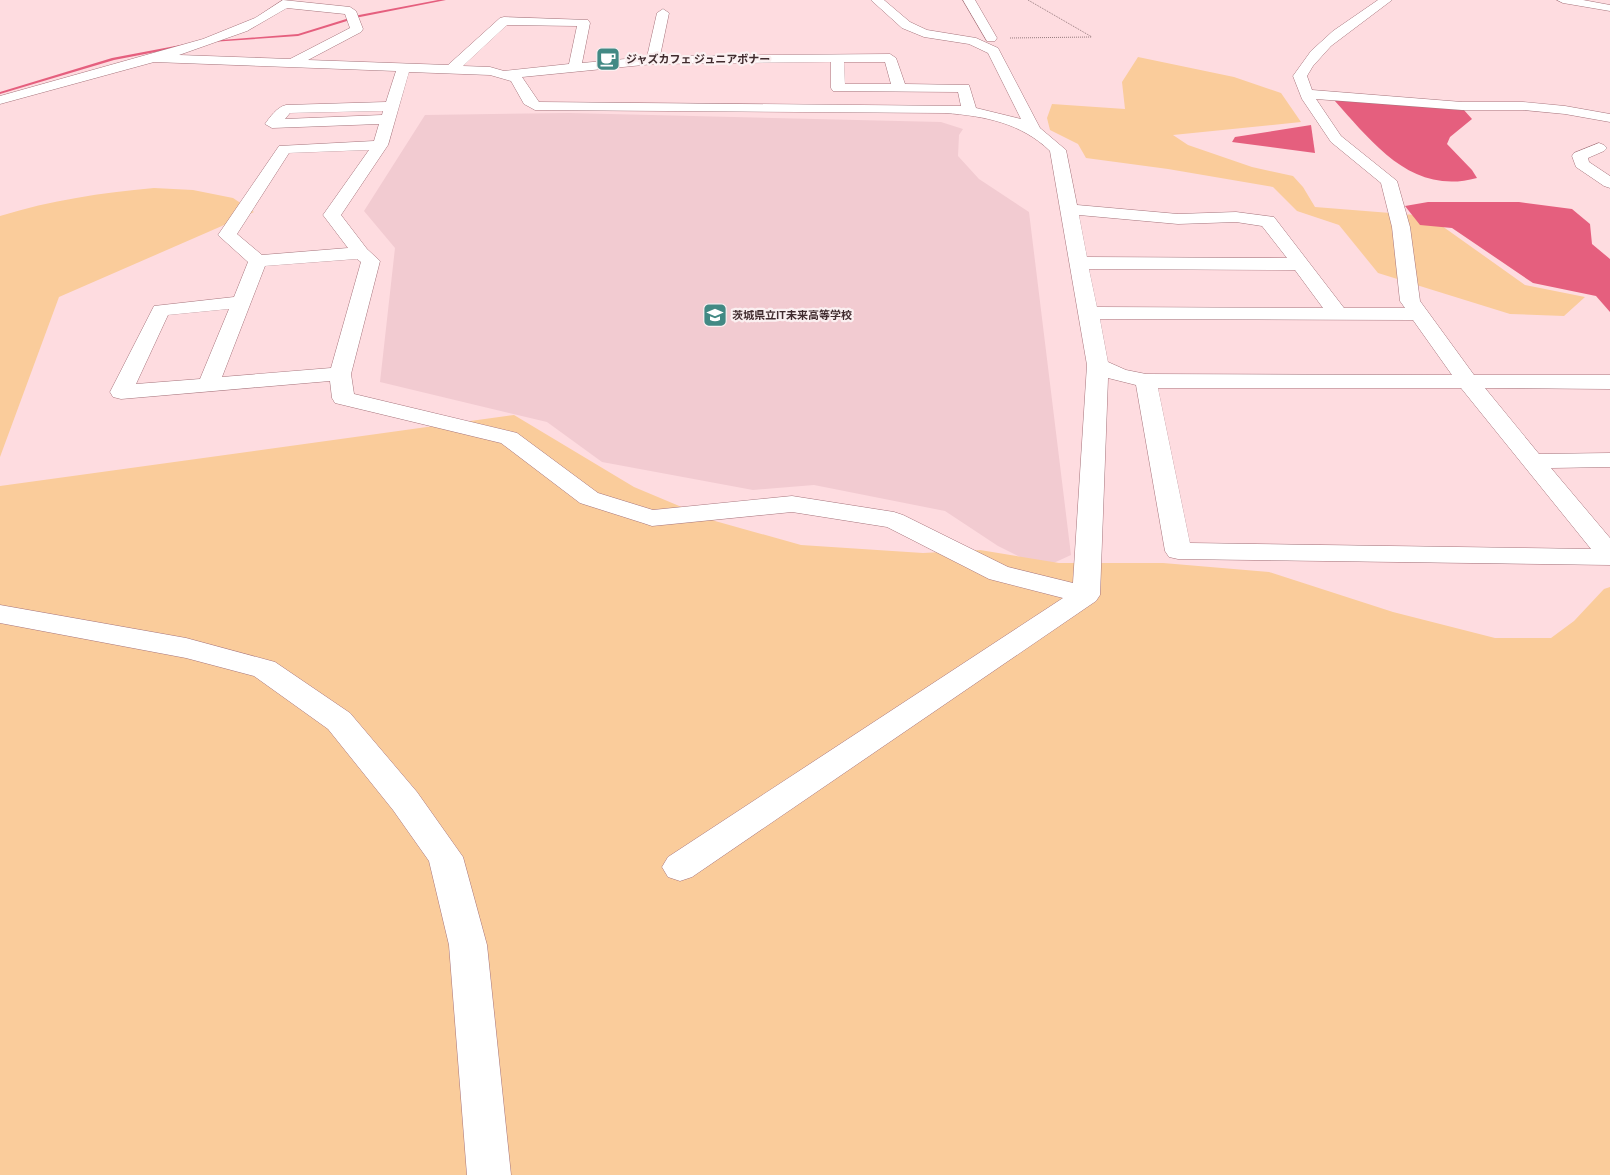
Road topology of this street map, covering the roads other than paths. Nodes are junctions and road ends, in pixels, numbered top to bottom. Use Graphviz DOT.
graph roads {
  1 [pos="877,0"];
  2 [pos="969,0"];
  3 [pos="1386,0"];
  4 [pos="1563,0"];
  5 [pos="288,2"];
  6 [pos="1610,8"];
  7 [pos="663,13"];
  8 [pos="991,38"];
  9 [pos="152,58"];
  10 [pos="837,58"];
  11 [pos="653,60"];
  12 [pos="294,63"];
  13 [pos="404,66"];
  14 [pos="575,66"];
  15 [pos="452,69"];
  16 [pos="507,74"];
  17 [pos="899,87"];
  18 [pos="1309,94"];
  19 [pos="0,100"];
  20 [pos="969,110"];
  21 [pos="390,112"];
  22 [pos="1610,118"];
  23 [pos="1033,128"];
  24 [pos="380,145"];
  25 [pos="1599,148"];
  26 [pos="1608,179"];
  27 [pos="1069,208"];
  28 [pos="361,253"];
  29 [pos="258,261"];
  30 [pos="1078,263"];
  31 [pos="1300,264"];
  32 [pos="243,302"];
  33 [pos="1088,313"];
  34 [pos="1338,314"];
  35 [pos="1419,314"];
  36 [pos="1098,364"];
  37 [pos="340,374"];
  38 [pos="1146,381"];
  39 [pos="1467,381"];
  40 [pos="1610,382"];
  41 [pos="208,386"];
  42 [pos="1610,460"];
  43 [pos="1532,461"];
  44 [pos="1610,556"];
  45 [pos="1086,595"];
  46 [pos="0,614"];
  47 [pos="680,867"];
  48 [pos="489,1175"];
  1 -- 23 [label="street"];
  2 -- 8 [label="street"];
  3 -- 18 [label="street"];
  4 -- 6 [label="street"];
  5 -- 9 [label="street"];
  5 -- 12 [label="street"];
  7 -- 11 [label="street"];
  9 -- 12 [label="street"];
  9 -- 19 [label="street"];
  10 -- 11 [label="street"];
  10 -- 17 [label="street"];
  10 -- 17 [label="street"];
  11 -- 14 [label="street"];
  12 -- 13 [label="street"];
  13 -- 15 [label="street"];
  13 -- 21 [label="street"];
  14 -- 15 [label="street"];
  14 -- 16 [label="street"];
  15 -- 16 [label="street"];
  16 -- 20 [label="street"];
  17 -- 20 [label="street"];
  18 -- 22 [label="street"];
  18 -- 35 [label="street"];
  20 -- 23 [label="street"];
  21 -- 21 [label="street"];
  21 -- 24 [label="street"];
  23 -- 27 [label="street"];
  24 -- 28 [label="street"];
  24 -- 29 [label="street"];
  25 -- 26 [label="street"];
  27 -- 30 [label="street"];
  27 -- 31 [label="street"];
  28 -- 29 [label="street"];
  28 -- 37 [label="street"];
  29 -- 32 [label="street"];
  30 -- 31 [label="street"];
  30 -- 33 [label="street"];
  31 -- 34 [label="street"];
  32 -- 41 [label="street"];
  32 -- 41 [label="street"];
  33 -- 34 [label="street"];
  33 -- 36 [label="street"];
  34 -- 35 [label="street"];
  35 -- 39 [label="street"];
  36 -- 38 [label="street"];
  36 -- 45 [label="street"];
  37 -- 41 [label="street"];
  37 -- 45 [label="street"];
  38 -- 39 [label="street"];
  38 -- 44 [label="street"];
  39 -- 40 [label="street"];
  39 -- 43 [label="street"];
  42 -- 43 [label="street"];
  43 -- 44 [label="street"];
  45 -- 47 [label="street"];
  46 -- 48 [label="street"];
}
